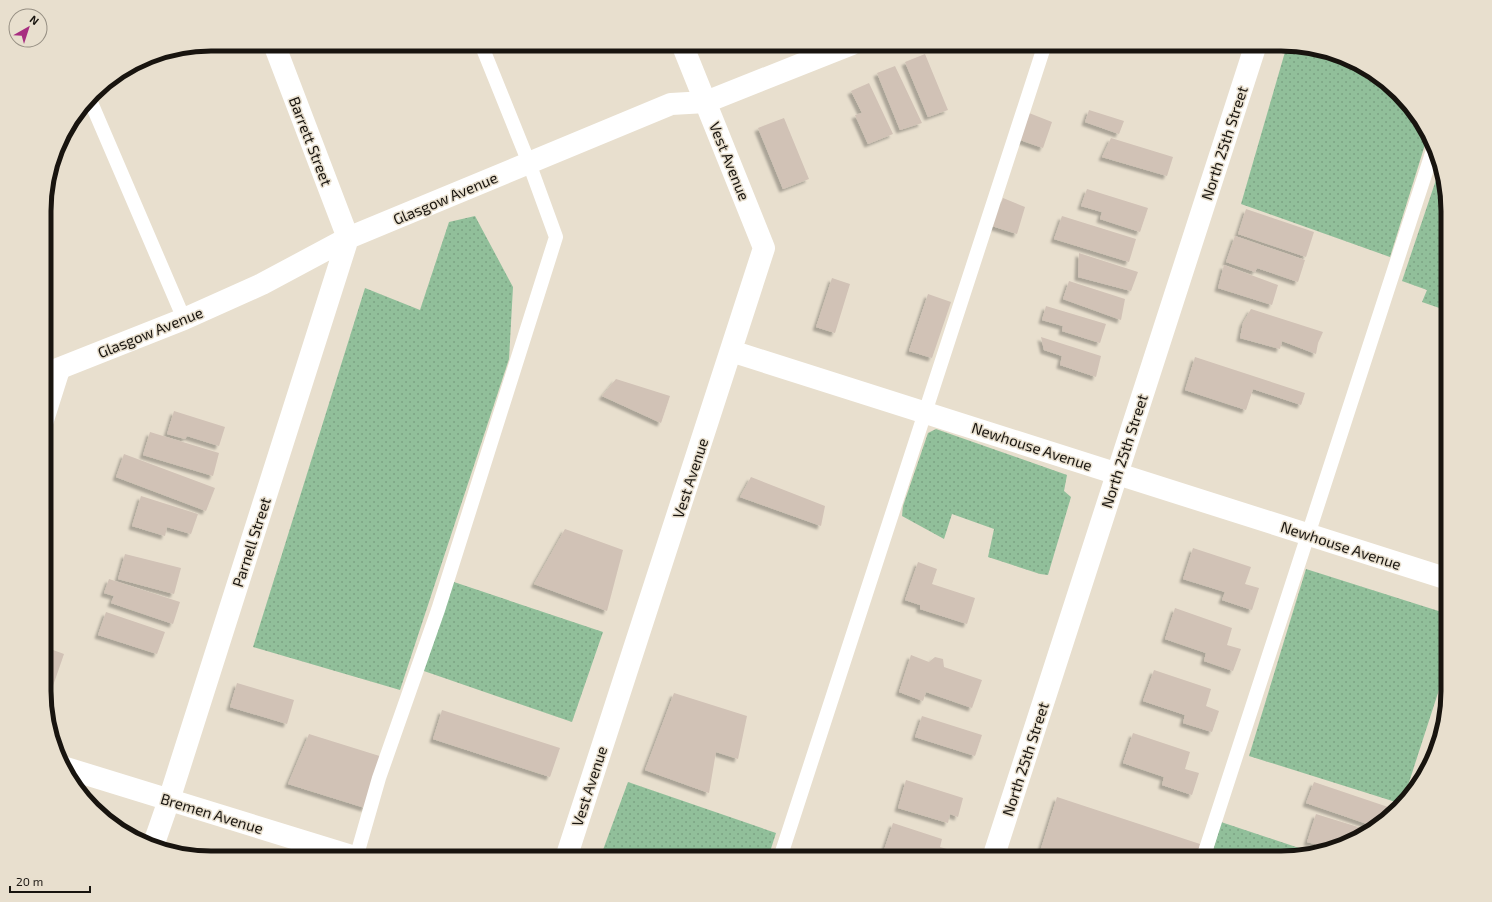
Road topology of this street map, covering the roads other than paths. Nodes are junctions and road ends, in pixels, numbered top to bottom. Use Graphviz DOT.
graph roads {
  1 [pos="277,51"];
  2 [pos="485,51"];
  3 [pos="685,51"];
  4 [pos="834,51"];
  5 [pos="1043,51"];
  6 [pos="1254,51"];
  7 [pos="706,102"];
  8 [pos="92,105"];
  9 [pos="1431,156"];
  10 [pos="529,163"];
  11 [pos="348,238"];
  12 [pos="184,319"];
  13 [pos="731,351"];
  14 [pos="55,370"];
  15 [pos="51,393"];
  16 [pos="926,412"];
  17 [pos="1116,473"];
  18 [pos="1308,534"];
  19 [pos="1441,577"];
  20 [pos="71,770"];
  21 [pos="169,800"];
  22 [pos="155,841"];
  23 [pos="334,851"];
  24 [pos="359,851"];
  25 [pos="568,851"];
  26 [pos="782,851"];
  27 [pos="995,851"];
  28 [pos="1205,851"];
  1 -- 11 [label="street, Barrett Street"];
  2 -- 10 [label="lane"];
  3 -- 7 [label="street, Vest Avenue"];
  4 -- 7 [label="street, Glasgow Avenue"];
  5 -- 16 [label="lane"];
  6 -- 17 [label="street, North 25th Street"];
  7 -- 10 [label="street, Glasgow Avenue"];
  7 -- 13 [label="street, Vest Avenue"];
  8 -- 12 [label="lane"];
  9 -- 18 [label="lane"];
  10 -- 11 [label="street, Glasgow Avenue"];
  10 -- 24 [label="lane"];
  11 -- 12 [label="street, Glasgow Avenue"];
  11 -- 21 [label="street, Parnell Street"];
  12 -- 14 [label="street, Glasgow Avenue"];
  13 -- 16 [label="street, Newhouse Avenue"];
  13 -- 25 [label="street, Vest Avenue"];
  14 -- 15 [label="lane"];
  16 -- 17 [label="street, Newhouse Avenue"];
  16 -- 26 [label="lane"];
  17 -- 18 [label="street, Newhouse Avenue"];
  17 -- 27 [label="street, North 25th Street"];
  18 -- 19 [label="street, Newhouse Avenue"];
  18 -- 28 [label="lane"];
  20 -- 21 [label="street, Bremen Avenue"];
  21 -- 22 [label="street, Parnell Street"];
  21 -- 23 [label="street, Bremen Avenue"];
}
